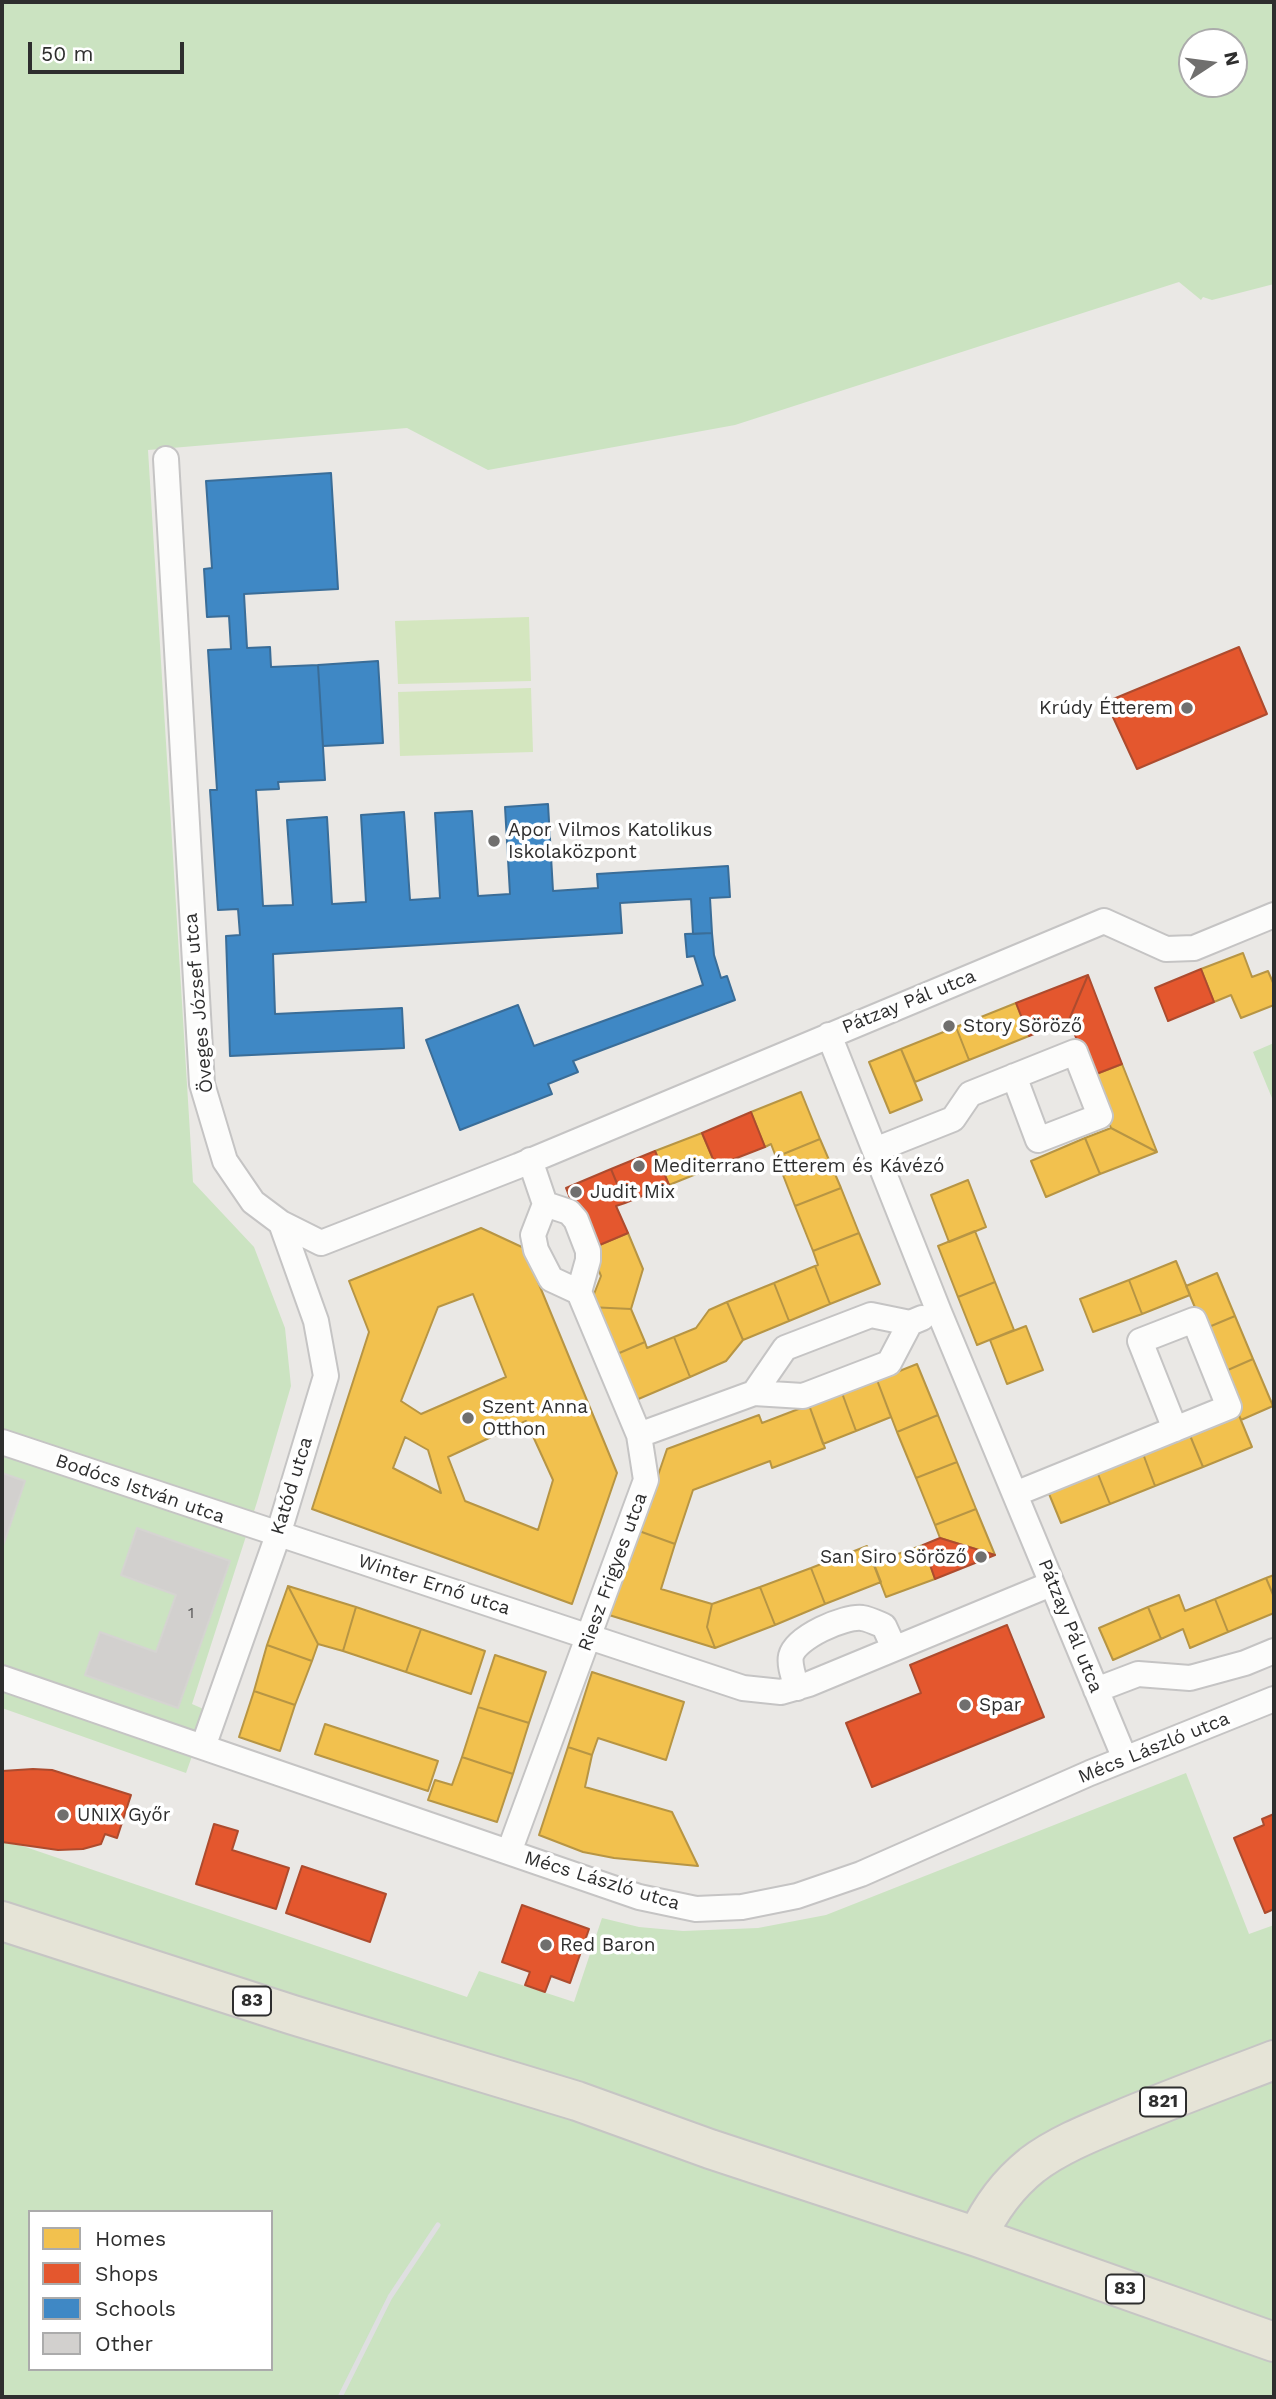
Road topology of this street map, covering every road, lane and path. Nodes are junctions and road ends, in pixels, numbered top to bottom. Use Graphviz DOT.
graph roads {
  1 [pos="166,459"];
  2 [pos="1274,915"];
  3 [pos="829,1035"];
  4 [pos="1014,1076"];
  5 [pos="875,1150"];
  6 [pos="530,1160"];
  7 [pos="545,1204"];
  8 [pos="281,1223"];
  9 [pos="579,1292"];
  10 [pos="939,1312"];
  11 [pos="910,1323"];
  12 [pos="754,1393"];
  13 [pos="1175,1429"];
  14 [pos="639,1435"];
  15 [pos="2,1442"];
  16 [pos="1015,1494"];
  17 [pos="278,1535"];
  18 [pos="1051,1584"];
  19 [pos="590,1636"];
  20 [pos="894,1648"];
  21 [pos="1274,1651"];
  22 [pos="2,1678"];
  23 [pos="797,1688"];
  24 [pos="1096,1690"];
  25 [pos="1274,1699"];
  26 [pos="203,1747"];
  27 [pos="1125,1759"];
  28 [pos="509,1852"];
  29 [pos="2,1921"];
  30 [pos="1274,2060"];
  31 [pos="976,2237"];
  32 [pos="1274,2342"];
  1 -- 8 [label="street, Öveges József utca"];
  2 -- 3 [label="street, Pátzay Pál utca"];
  3 -- 5 [label="street, Pátzay Pál utca"];
  3 -- 6 [label="street, Öveges József utca"];
  4 -- 5 [label="street"];
  5 -- 10 [label="street, Pátzay Pál utca"];
  6 -- 7 [label="street"];
  6 -- 8 [label="street, Öveges József utca"];
  7 -- 9 [label="street"];
  7 -- 9 [label="street"];
  8 -- 17 [label="street, Katód utca"];
  9 -- 14 [label="street, Riesz Frigyes utca"];
  10 -- 11 [label="street"];
  10 -- 16 [label="street, Pátzay Pál utca"];
  11 -- 12 [label="street"];
  11 -- 12 [label="street"];
  12 -- 14 [label="street"];
  13 -- 16 [label="street"];
  14 -- 19 [label="street, Riesz Frigyes utca"];
  15 -- 17 [label="street, Bodócs István utca"];
  16 -- 18 [label="street, Pátzay Pál utca"];
  17 -- 19 [label="street, Winter Ernő utca"];
  17 -- 26 [label="street, Katód utca"];
  18 -- 20 [label="street, Winter Ernő utca"];
  18 -- 24 [label="street, Pátzay Pál utca"];
  19 -- 23 [label="street, Winter Ernő utca"];
  19 -- 28 [label="street, Riesz Frigyes utca"];
  20 -- 23 [label="street, Winter Ernő utca"];
  20 -- 23 [label="street"];
  21 -- 24 [label="street"];
  22 -- 26 [label="street, Mécs László utca"];
  24 -- 27 [label="street, Pátzay Pál utca"];
  25 -- 27 [label="street, Mécs László utca"];
  26 -- 28 [label="street, Mécs László utca"];
  27 -- 28 [label="street, Mécs László utca"];
  29 -- 31 [label="main road, 83"];
  30 -- 31 [label="main road, 821"];
  31 -- 32 [label="main road, 83"];
}
